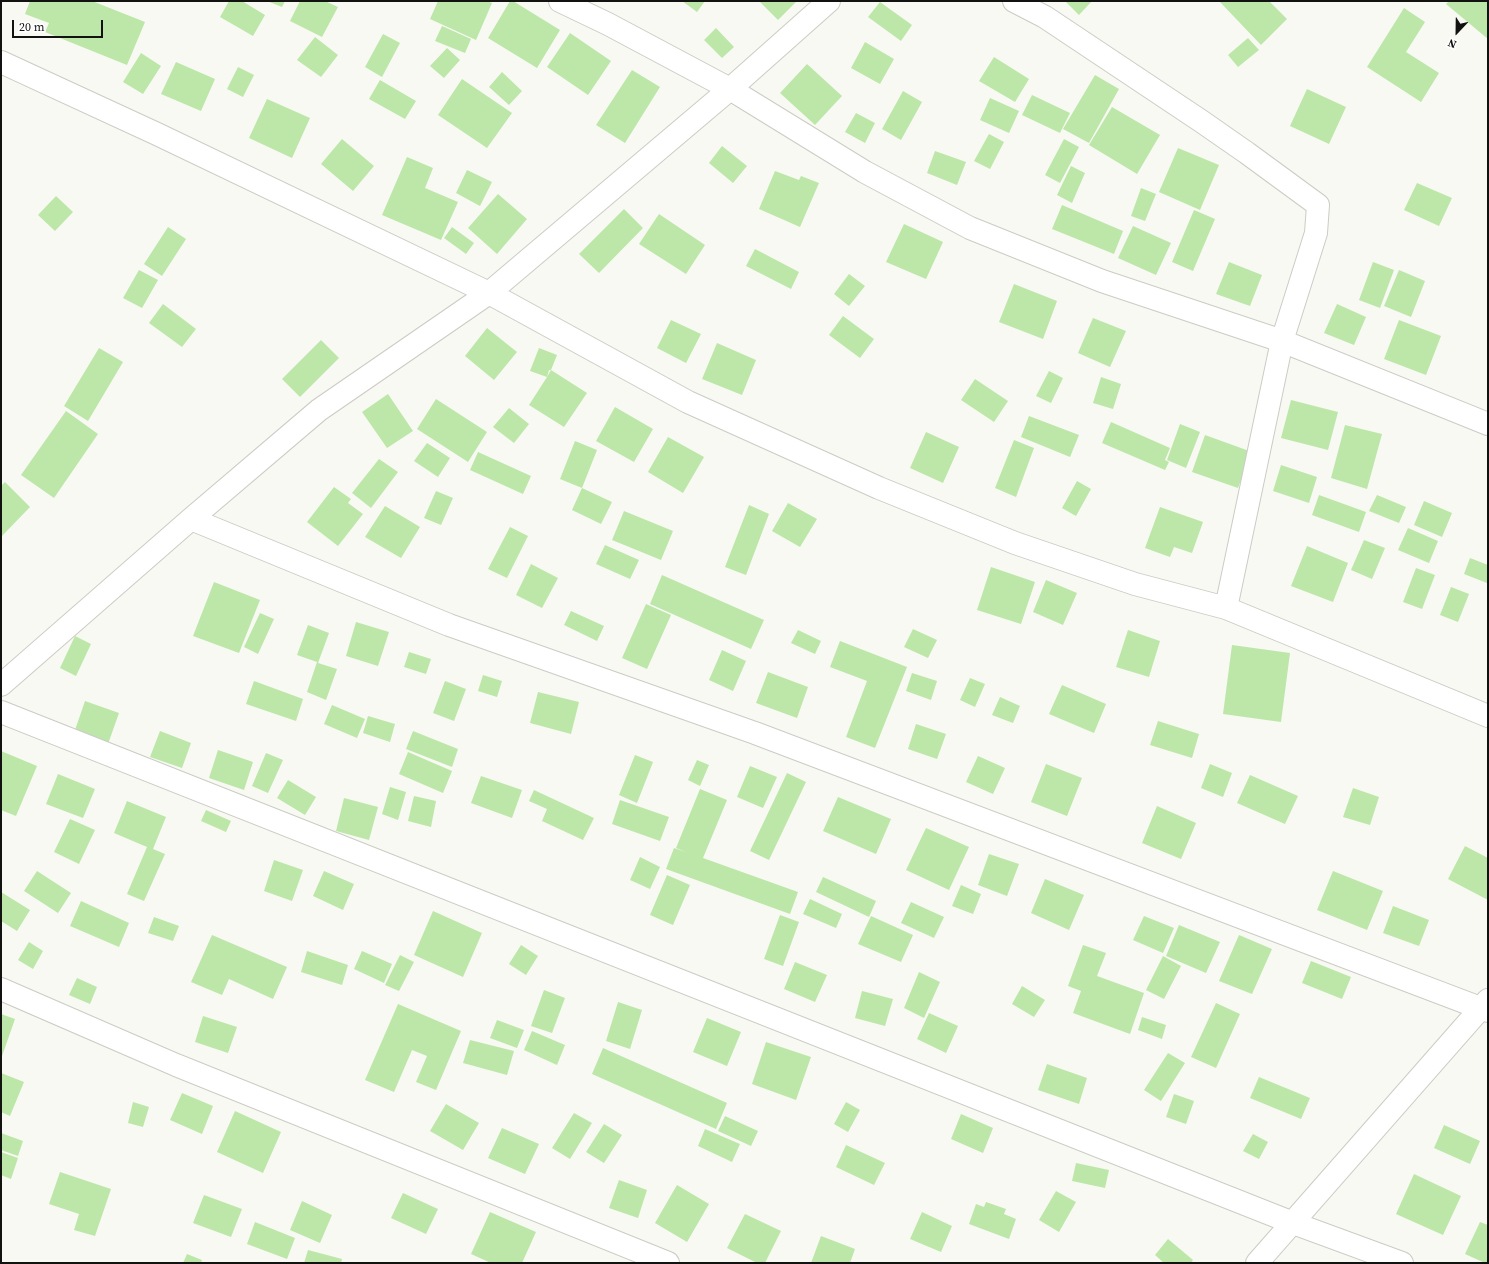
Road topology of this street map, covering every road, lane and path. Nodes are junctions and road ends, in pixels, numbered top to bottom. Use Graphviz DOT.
graph roads {
  1 [pos="560,1"];
  2 [pos="829,1"];
  3 [pos="1014,1"];
  4 [pos="1,62"];
  5 [pos="730,88"];
  6 [pos="489,293"];
  7 [pos="1282,341"];
  8 [pos="1488,424"];
  9 [pos="190,519"];
  10 [pos="1226,608"];
  11 [pos="1,685"];
  12 [pos="1,712"];
  13 [pos="1488,716"];
  14 [pos="1,989"];
  15 [pos="1486,1006"];
  16 [pos="1293,1223"];
  17 [pos="668,1263"];
  18 [pos="1257,1263"];
  19 [pos="1402,1263"];
  1 -- 5 [label="street"];
  2 -- 5 [label="street"];
  3 -- 7 [label="street"];
  4 -- 6 [label="street"];
  5 -- 6 [label="street"];
  5 -- 7 [label="street"];
  6 -- 9 [label="street"];
  6 -- 10 [label="street"];
  7 -- 8 [label="street"];
  7 -- 10 [label="street"];
  9 -- 11 [label="street"];
  9 -- 15 [label="street"];
  10 -- 13 [label="street"];
  12 -- 16 [label="street"];
  14 -- 17 [label="street"];
  15 -- 16 [label="street"];
  16 -- 18 [label="street"];
  16 -- 19 [label="street"];
}
